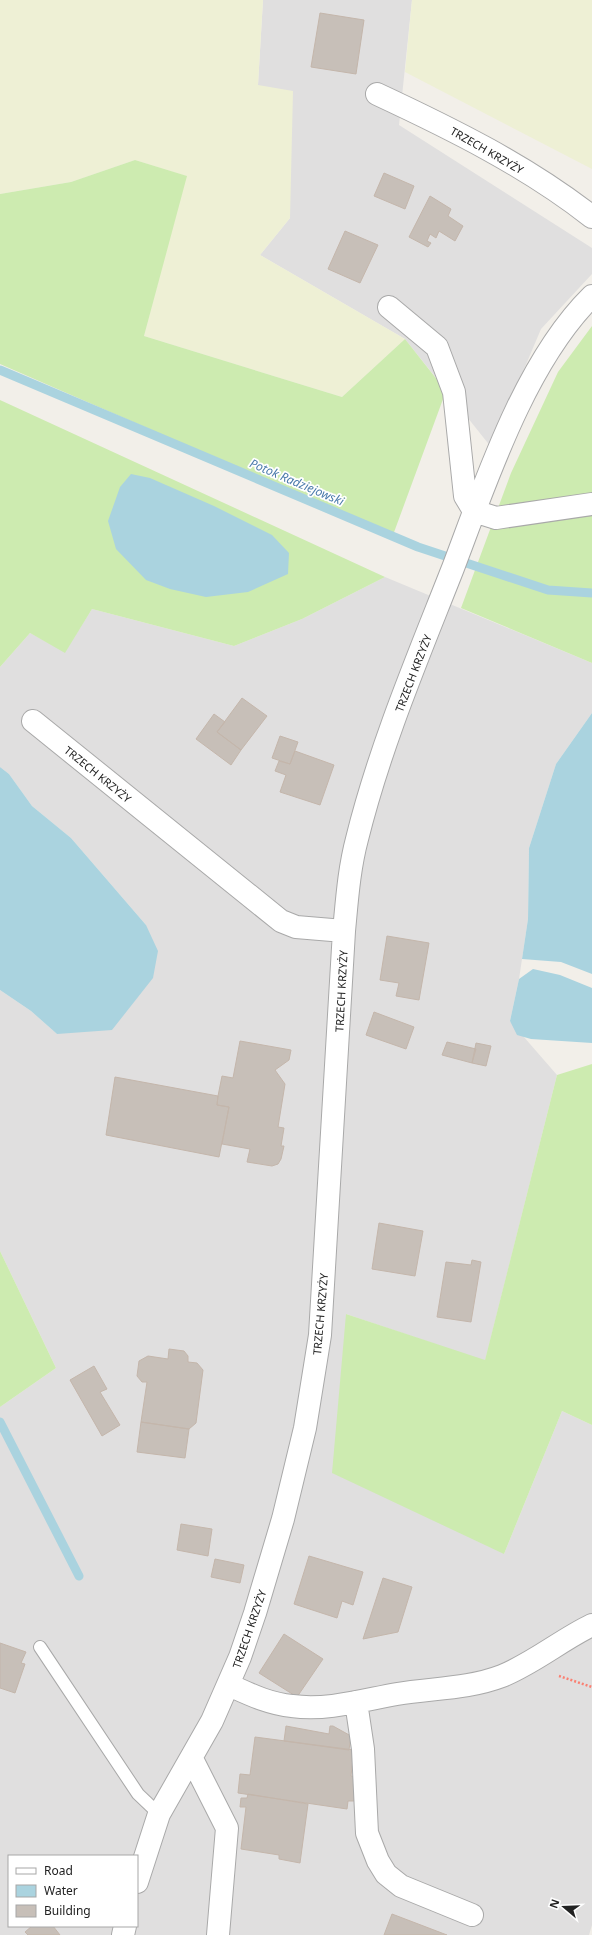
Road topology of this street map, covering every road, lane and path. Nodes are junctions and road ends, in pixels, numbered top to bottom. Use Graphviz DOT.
graph roads {
  1 [pos="377,94"];
  2 [pos="592,217"];
  3 [pos="592,296"];
  4 [pos="389,307"];
  5 [pos="592,504"];
  6 [pos="474,511"];
  7 [pos="33,721"];
  8 [pos="344,931"];
  9 [pos="592,1625"];
  10 [pos="40,1647"];
  11 [pos="536,1659"];
  12 [pos="229,1685"];
  13 [pos="592,1687"];
  14 [pos="356,1702"];
  15 [pos="192,1759"];
  16 [pos="159,1814"];
  17 [pos="138,1879"];
  18 [pos="472,1915"];
  19 [pos="218,1935"];
  1 -- 2 [label="street, TRZECH KRZYŻY"];
  3 -- 6 [label="street, TRZECH KRZYŻY"];
  4 -- 6 [label="street"];
  5 -- 6 [label="street"];
  6 -- 8 [label="street, TRZECH KRZYŻY"];
  7 -- 8 [label="street, TRZECH KRZYŻY"];
  8 -- 12 [label="street, TRZECH KRZYŻY"];
  9 -- 11 [label="street"];
  10 -- 16 [label="lane"];
  11 -- 13 [label="path"];
  11 -- 14 [label="street"];
  12 -- 14 [label="street"];
  12 -- 15 [label="street, TRZECH KRZYŻY"];
  14 -- 18 [label="street"];
  15 -- 16 [label="street, TRZECH KRZYŻY"];
  15 -- 19 [label="street"];
  16 -- 17 [label="street, TRZECH KRZYŻY"];
}
